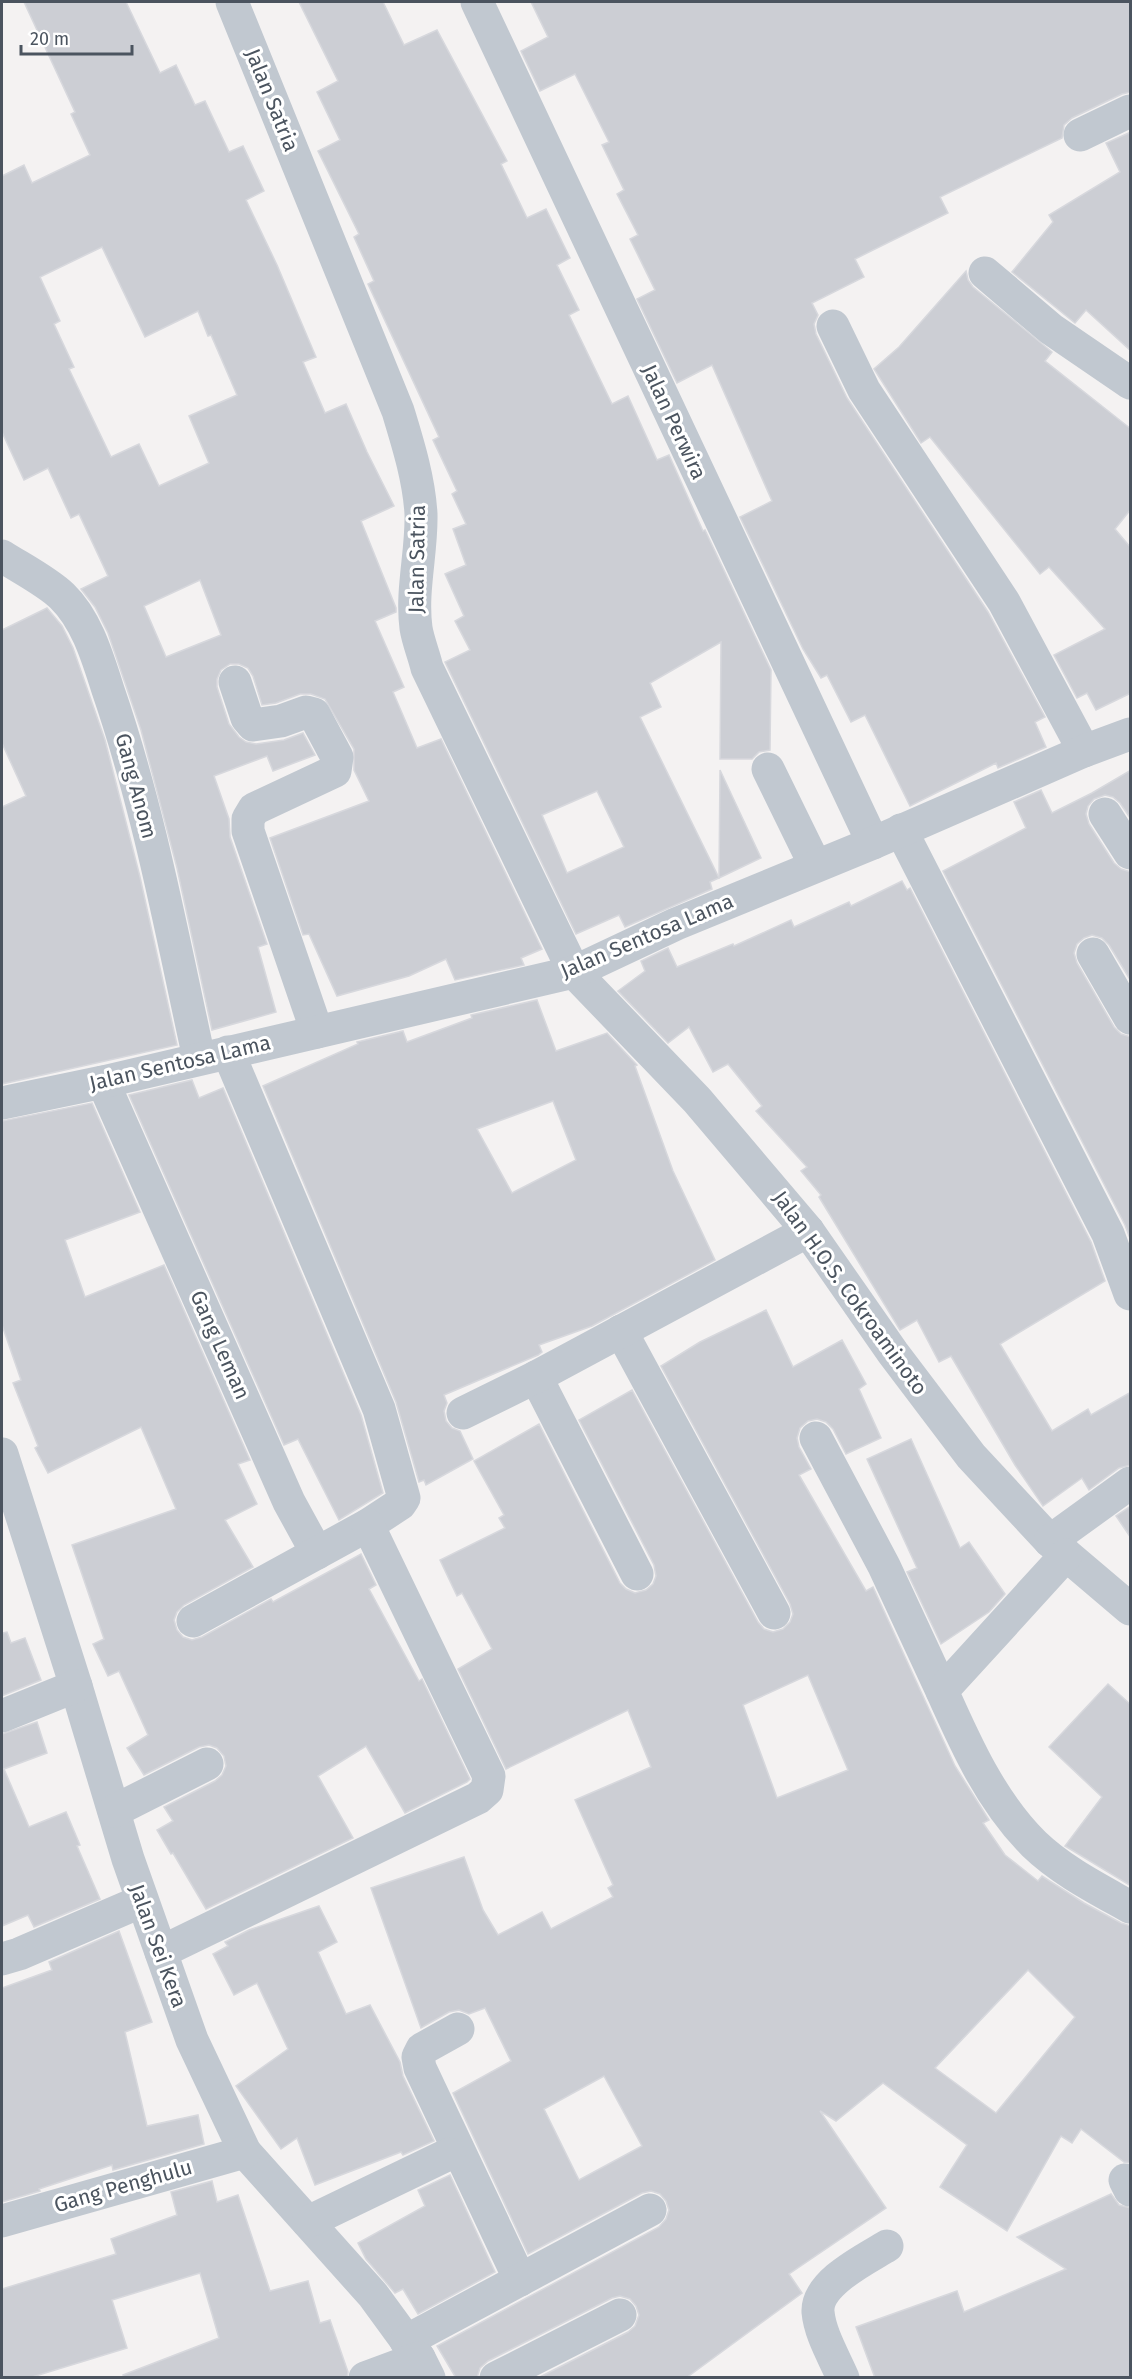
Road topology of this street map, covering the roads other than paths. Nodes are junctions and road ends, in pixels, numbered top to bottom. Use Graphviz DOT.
graph roads {
  1 [pos="232,2"];
  2 [pos="477,2"];
  3 [pos="1131,111"];
  4 [pos="1080,135"];
  5 [pos="985,273"];
  6 [pos="833,326"];
  7 [pos="1131,383"];
  8 [pos="2,556"];
  9 [pos="236,682"];
  10 [pos="1131,734"];
  11 [pos="1084,751"];
  12 [pos="768,769"];
  13 [pos="1106,814"];
  14 [pos="887,836"];
  15 [pos="1131,853"];
  16 [pos="815,865"];
  17 [pos="1093,954"];
  18 [pos="574,972"];
  19 [pos="1131,1018"];
  20 [pos="317,1032"];
  21 [pos="214,1055"];
  22 [pos="103,1082"];
  23 [pos="2,1102"];
  24 [pos="808,1231"];
  25 [pos="1131,1294"];
  26 [pos="621,1331"];
  27 [pos="536,1377"];
  28 [pos="463,1413"];
  29 [pos="816,1438"];
  30 [pos="4,1470"];
  31 [pos="1131,1483"];
  32 [pos="368,1525"];
  33 [pos="1058,1548"];
  34 [pos="317,1553"];
  35 [pos="637,1575"];
  36 [pos="1131,1609"];
  37 [pos="774,1613"];
  38 [pos="193,1621"];
  39 [pos="76,1686"];
  40 [pos="942,1691"];
  41 [pos="2,1716"];
  42 [pos="207,1764"];
  43 [pos="114,1811"];
  44 [pos="142,1901"];
  45 [pos="1131,1907"];
  46 [pos="161,1952"];
  47 [pos="10,1957"];
  48 [pos="458,2028"];
  49 [pos="245,2152"];
  50 [pos="449,2154"];
  51 [pos="650,2210"];
  52 [pos="2,2221"];
  53 [pos="308,2222"];
  54 [pos="887,2246"];
  55 [pos="519,2280"];
  56 [pos="620,2315"];
  57 [pos="418,2359"];
  58 [pos="365,2378"];
  59 [pos="496,2378"];
  60 [pos="843,2378"];
  1 -- 18 [label="street, Jalan Satria"];
  2 -- 14 [label="street, Jalan Perwira"];
  3 -- 4 [label="street"];
  5 -- 7 [label="street"];
  6 -- 11 [label="street"];
  8 -- 21 [label="street, Gang Anom"];
  9 -- 20 [label="street"];
  10 -- 11 [label="street, Jalan Sentosa Lama"];
  11 -- 14 [label="street, Jalan Sentosa Lama"];
  12 -- 16 [label="street"];
  13 -- 15 [label="street"];
  14 -- 16 [label="street, Jalan Sentosa Lama"];
  14 -- 25 [label="street, Jalan Perwira"];
  16 -- 18 [label="street, Jalan Sentosa Lama"];
  17 -- 19 [label="street"];
  18 -- 20 [label="street, Jalan Sentosa Lama"];
  18 -- 24 [label="street, Jalan H.O.S. Cokroaminoto"];
  20 -- 21 [label="street, Jalan Sentosa Lama"];
  21 -- 22 [label="street, Jalan Sentosa Lama"];
  21 -- 32 [label="street, Gang Anom"];
  22 -- 23 [label="street, Jalan Sentosa Lama"];
  22 -- 34 [label="street, Gang Leman"];
  24 -- 26 [label="street"];
  24 -- 33 [label="street, Jalan H.O.S. Cokroaminoto"];
  26 -- 27 [label="street"];
  26 -- 37 [label="street"];
  27 -- 28 [label="street"];
  27 -- 35 [label="street"];
  29 -- 40 [label="street"];
  30 -- 39 [label="street, Jalan Sei Kera"];
  31 -- 33 [label="street"];
  32 -- 34 [label="street"];
  32 -- 46 [label="street"];
  33 -- 36 [label="street, Jalan H.O.S. Cokroaminoto"];
  33 -- 40 [label="street"];
  34 -- 38 [label="street"];
  39 -- 41 [label="street"];
  39 -- 43 [label="street, Jalan Sei Kera"];
  40 -- 45 [label="street"];
  42 -- 43 [label="street"];
  43 -- 44 [label="street, Jalan Sei Kera"];
  44 -- 46 [label="street, Jalan Sei Kera"];
  44 -- 47 [label="street"];
  46 -- 49 [label="street, Jalan Sei Kera"];
  48 -- 55 [label="street"];
  49 -- 52 [label="street, Gang Penghulu"];
  49 -- 53 [label="street, Jalan Sei Kera"];
  50 -- 53 [label="street"];
  51 -- 55 [label="street"];
  53 -- 57 [label="street, Jalan Sei Kera"];
  54 -- 60 [label="street"];
  55 -- 57 [label="street"];
  56 -- 59 [label="street"];
  57 -- 58 [label="street"];
}
